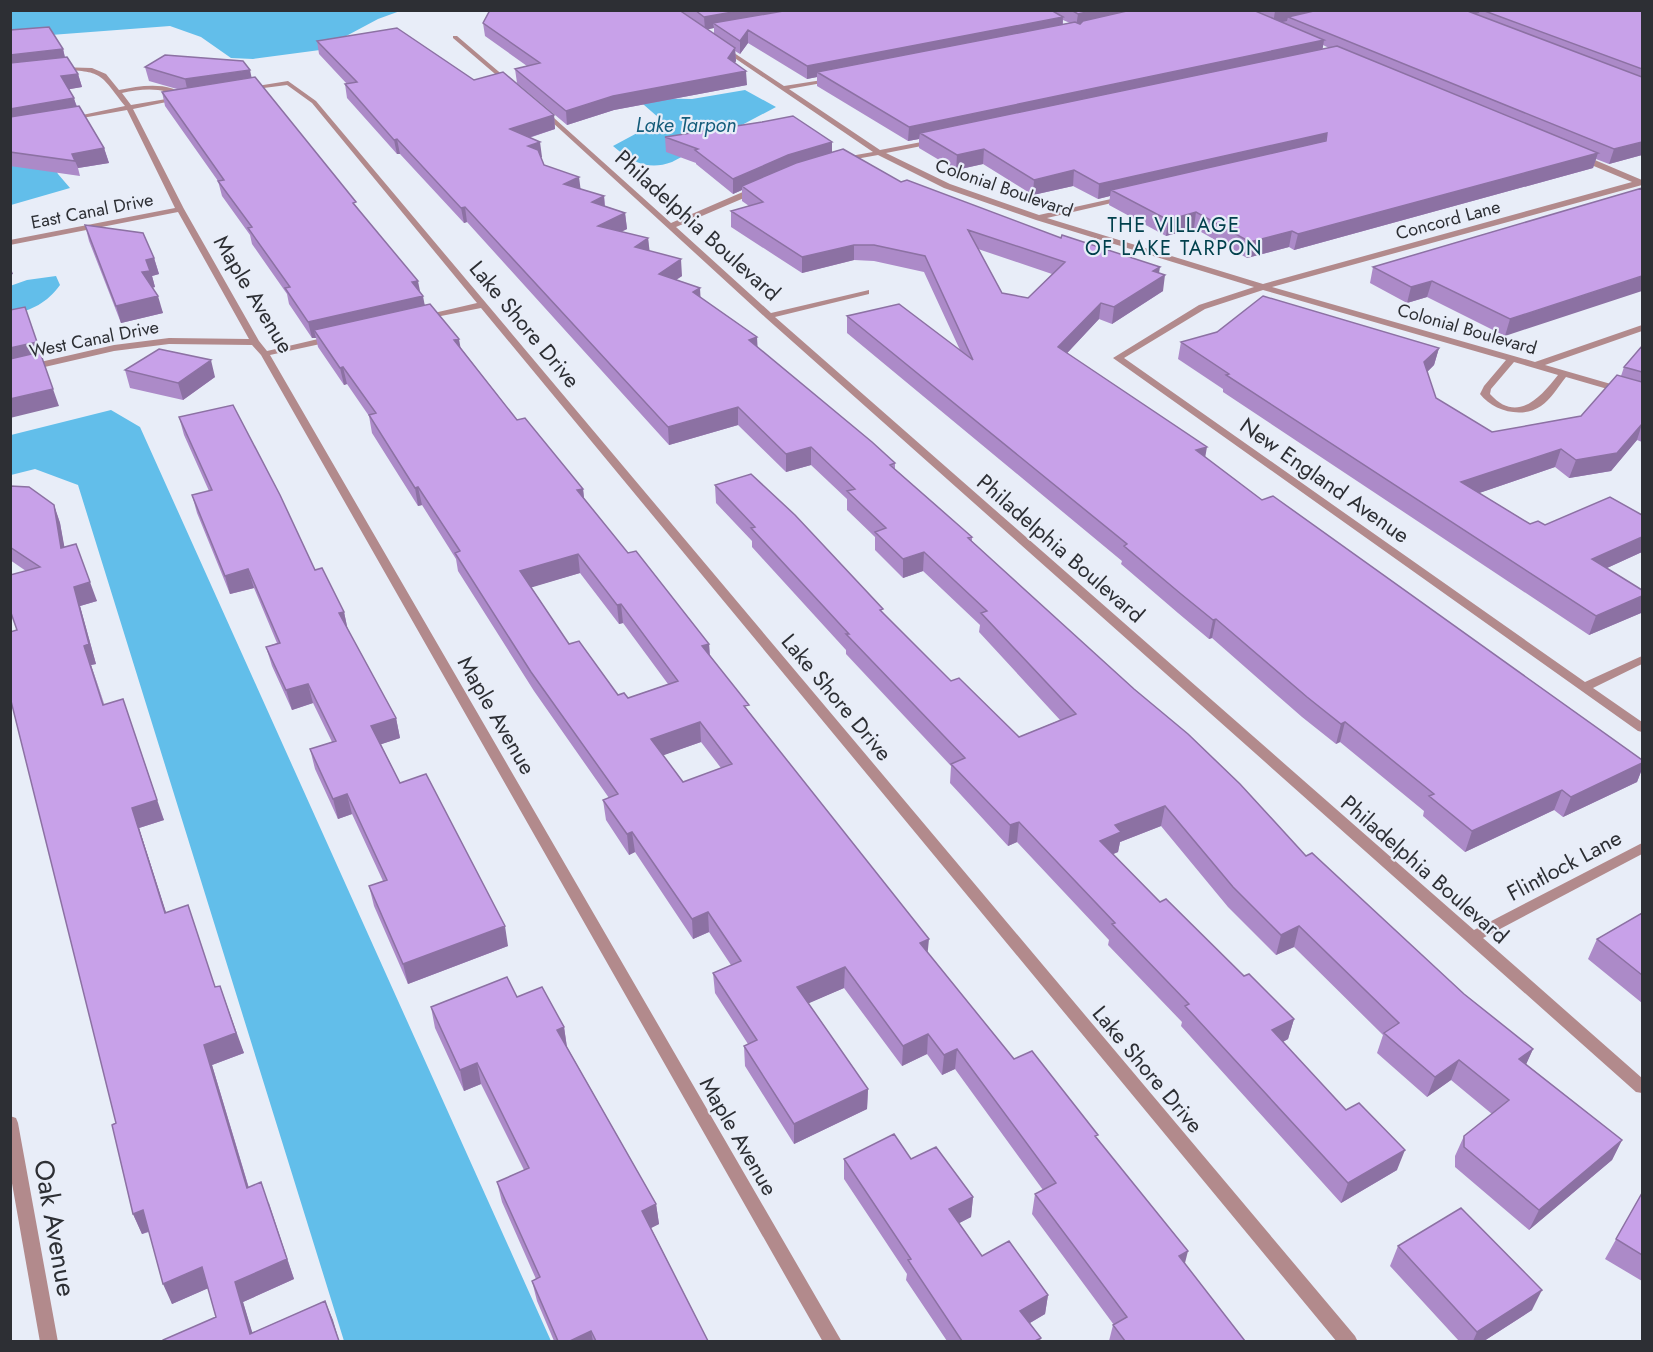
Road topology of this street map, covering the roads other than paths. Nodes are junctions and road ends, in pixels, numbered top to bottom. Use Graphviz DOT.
graph roads {
  1 [pos="455,37"];
  2 [pos="712,40"];
  3 [pos="48,69"];
  4 [pos="842,78"];
  5 [pos="784,88"];
  6 [pos="237,89"];
  7 [pos="518,90"];
  8 [pos="117,92"];
  9 [pos="197,96"];
  10 [pos="187,98"];
  11 [pos="536,105"];
  12 [pos="129,107"];
  13 [pos="58,120"];
  14 [pos="948,138"];
  15 [pos="878,153"];
  16 [pos="1575,155"];
  17 [pos="833,162"];
  18 [pos="1641,183"];
  19 [pos="761,187"];
  20 [pos="1140,194"];
  21 [pos="180,209"];
  22 [pos="1039,218"];
  23 [pos="669,226"];
  24 [pos="10,243"];
  25 [pos="1263,286"];
  26 [pos="866,292"];
  27 [pos="481,305"];
  28 [pos="769,316"];
  29 [pos="413,320"];
  30 [pos="1642,328"];
  31 [pos="345,336"];
  32 [pos="255,342"];
  33 [pos="265,354"];
  34 [pos="1513,358"];
  35 [pos="1537,365"];
  36 [pos="10,372"];
  37 [pos="1564,373"];
  38 [pos="1642,396"];
  39 [pos="1642,660"];
  40 [pos="1585,687"];
  41 [pos="1642,728"];
  42 [pos="1642,848"];
  43 [pos="1472,937"];
  44 [pos="1642,1087"];
  45 [pos="10,1123"];
  46 [pos="49,1341"];
  47 [pos="833,1341"];
  48 [pos="1348,1341"];
  1 -- 7 [label="street"];
  2 -- 5 [label="street, Colonial Boulevard"];
  3 -- 8 [label="street, Maple Avenue"];
  4 -- 5 [label="street"];
  5 -- 15 [label="street, Colonial Boulevard"];
  6 -- 27 [label="street, Lake Shore Drive"];
  8 -- 10 [label="street"];
  8 -- 12 [label="street, Maple Avenue"];
  9 -- 10 [label="street"];
  10 -- 12 [label="street"];
  11 -- 23 [label="street, Philadelphia Boulevard"];
  12 -- 13 [label="street"];
  12 -- 21 [label="street, Maple Avenue"];
  14 -- 15 [label="street"];
  15 -- 17 [label="street"];
  15 -- 22 [label="street, Colonial Boulevard"];
  16 -- 18 [label="street"];
  18 -- 25 [label="street, Concord Lane"];
  19 -- 23 [label="street"];
  20 -- 22 [label="street"];
  21 -- 24 [label="street, East Canal Drive"];
  21 -- 32 [label="street, Maple Avenue"];
  22 -- 25 [label="street, Colonial Boulevard"];
  23 -- 28 [label="street, Philadelphia Boulevard"];
  25 -- 34 [label="street, Colonial Boulevard"];
  25 -- 40 [label="street, New England Avenue"];
  26 -- 28 [label="street"];
  27 -- 29 [label="street"];
  27 -- 48 [label="street, Lake Shore Drive"];
  28 -- 43 [label="street, Philadelphia Boulevard"];
  30 -- 35 [label="street"];
  31 -- 33 [label="street"];
  32 -- 33 [label="street, Maple Avenue"];
  32 -- 36 [label="street, West Canal Drive"];
  33 -- 47 [label="street, Maple Avenue"];
  34 -- 35 [label="street, Colonial Boulevard"];
  34 -- 37 [label="street"];
  35 -- 37 [label="street, Colonial Boulevard"];
  37 -- 38 [label="street, Colonial Boulevard"];
  39 -- 40 [label="street"];
  40 -- 41 [label="street, New England Avenue"];
  42 -- 43 [label="street, Flintlock Lane"];
  43 -- 44 [label="street, Philadelphia Boulevard"];
  45 -- 46 [label="street, Oak Avenue"];
}
